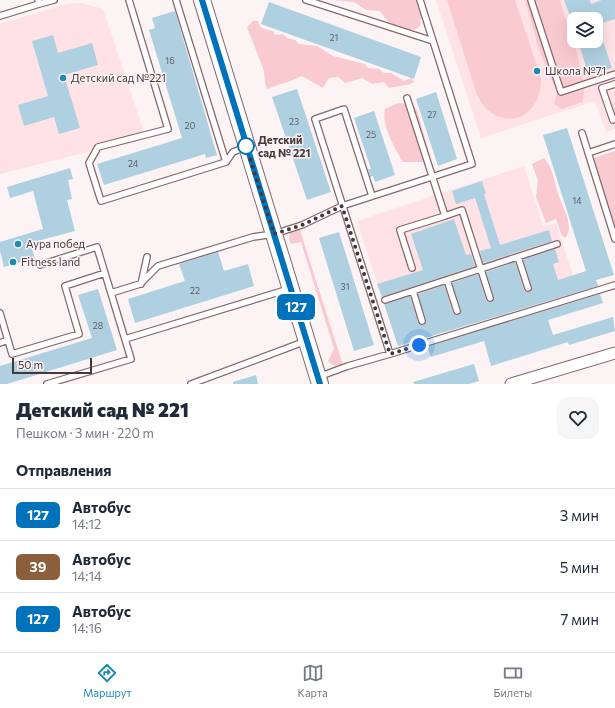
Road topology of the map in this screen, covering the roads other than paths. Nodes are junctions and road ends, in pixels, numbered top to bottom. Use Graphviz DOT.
graph roads {
  1 [pos="54,0"];
  2 [pos="128,0"];
  3 [pos="176,0"];
  4 [pos="202,0"];
  5 [pos="306,0"];
  6 [pos="420,0"];
  7 [pos="531,0"];
  8 [pos="38,2"];
  9 [pos="0,16"];
  10 [pos="433,41"];
  11 [pos="615,74"];
  12 [pos="615,84"];
  13 [pos="407,98"];
  14 [pos="615,119"];
  15 [pos="582,133"];
  16 [pos="615,144"];
  17 [pos="247,147"];
  18 [pos="588,153"];
  19 [pos="226,162"];
  20 [pos="432,177"];
  21 [pos="372,196"];
  22 [pos="342,206"];
  23 [pos="445,216"];
  24 [pos="274,234"];
  25 [pos="615,239"];
  26 [pos="557,244"];
  27 [pos="146,257"];
  28 [pos="518,257"];
  29 [pos="40,265"];
  30 [pos="412,268"];
  31 [pos="481,269"];
  32 [pos="105,273"];
  33 [pos="447,280"];
  34 [pos="140,284"];
  35 [pos="615,285"];
  36 [pos="528,288"];
  37 [pos="290,289"];
  38 [pos="413,291"];
  39 [pos="111,293"];
  40 [pos="490,298"];
  41 [pos="385,300"];
  42 [pos="457,311"];
  43 [pos="0,313"];
  44 [pos="422,321"];
  45 [pos="125,339"];
  46 [pos="8,340"];
  47 [pos="306,340"];
  48 [pos="0,343"];
  49 [pos="615,353"];
  50 [pos="390,354"];
  51 [pos="319,381"];
  52 [pos="47,384"];
  53 [pos="191,384"];
  54 [pos="510,384"];
  1 -- 8 [label="lane"];
  2 -- 19 [label="lane"];
  3 -- 19 [label="lane"];
  4 -- 17 [label="street"];
  5 -- 10 [label="lane"];
  6 -- 10 [label="lane"];
  7 -- 11 [label="lane"];
  8 -- 9 [label="lane"];
  10 -- 20 [label="lane"];
  12 -- 14 [label="lane"];
  13 -- 20 [label="lane"];
  15 -- 18 [label="lane"];
  16 -- 18 [label="lane"];
  17 -- 19 [label="lane"];
  17 -- 24 [label="street"];
  18 -- 25 [label="lane"];
  20 -- 21 [label="lane"];
  20 -- 23 [label="lane"];
  21 -- 22 [label="lane"];
  21 -- 22 [label="lane"];
  22 -- 24 [label="lane"];
  22 -- 50 [label="lane"];
  23 -- 30 [label="lane"];
  23 -- 31 [label="lane"];
  24 -- 34 [label="lane"];
  24 -- 37 [label="street"];
  26 -- 28 [label="lane"];
  27 -- 34 [label="lane"];
  28 -- 31 [label="lane"];
  28 -- 36 [label="lane"];
  29 -- 32 [label="lane"];
  31 -- 33 [label="lane"];
  31 -- 40 [label="lane"];
  32 -- 39 [label="lane"];
  32 -- 46 [label="lane"];
  33 -- 38 [label="lane"];
  33 -- 42 [label="lane"];
  34 -- 39 [label="lane"];
  35 -- 50 [label="lane"];
  37 -- 45 [label="lane"];
  37 -- 47 [label="street"];
  38 -- 41 [label="lane"];
  38 -- 44 [label="lane"];
  39 -- 45 [label="lane"];
  43 -- 46 [label="lane"];
  45 -- 52 [label="lane"];
  46 -- 48 [label="lane"];
  47 -- 51 [label="street"];
  47 -- 53 [label="lane"];
  49 -- 54 [label="street"];
  50 -- 51 [label="lane"];
}
